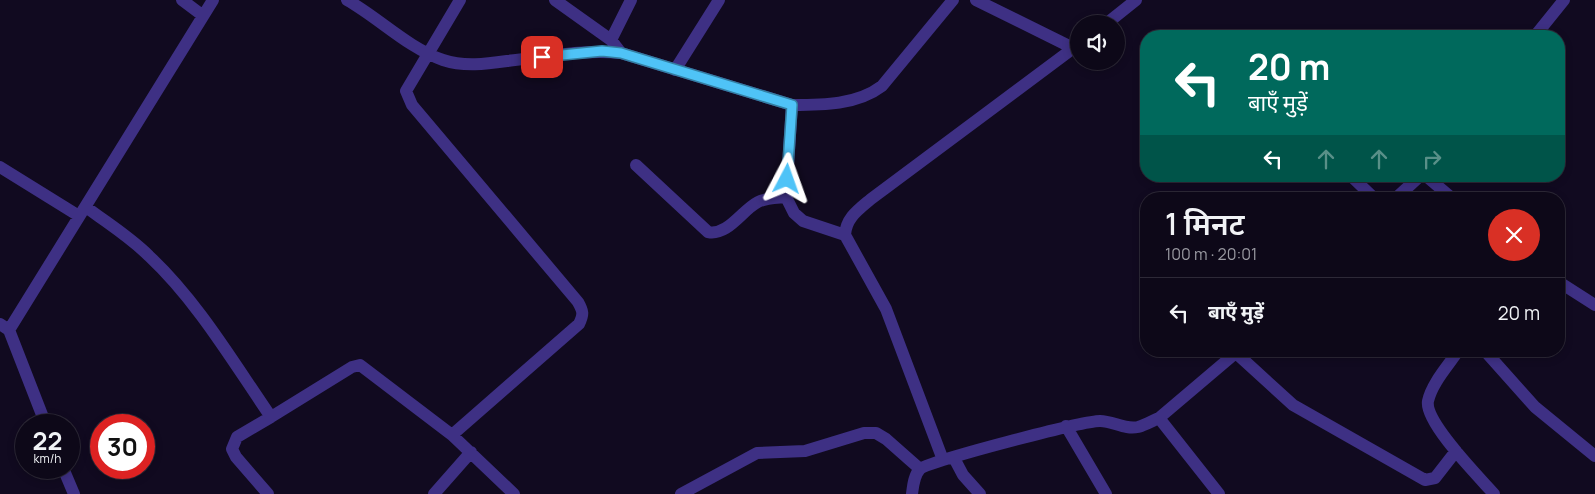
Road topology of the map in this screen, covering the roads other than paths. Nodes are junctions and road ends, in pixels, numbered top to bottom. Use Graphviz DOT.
graph roads {
  1 [pos="182,0"];
  2 [pos="213,0"];
  3 [pos="347,0"];
  4 [pos="460,0"];
  5 [pos="555,0"];
  6 [pos="631,0"];
  7 [pos="719,0"];
  8 [pos="953,0"];
  9 [pos="976,0"];
  10 [pos="1136,0"];
  11 [pos="1564,0"];
  12 [pos="202,15"];
  13 [pos="1117,15"];
  14 [pos="1540,30"];
  15 [pos="611,40"];
  16 [pos="1070,43"];
  17 [pos="1070,51"];
  18 [pos="621,53"];
  19 [pos="427,54"];
  20 [pos="675,70"];
  21 [pos="792,105"];
  22 [pos="636,165"];
  23 [pos="0,167"];
  24 [pos="1358,182"];
  25 [pos="1413,182"];
  26 [pos="1433,182"];
  27 [pos="1368,192"];
  28 [pos="1403,192"];
  29 [pos="1445,192"];
  30 [pos="786,198"];
  31 [pos="82,212"];
  32 [pos="845,235"];
  33 [pos="1565,286"];
  34 [pos="1595,305"];
  35 [pos="4,327"];
  36 [pos="1231,357"];
  37 [pos="1242,357"];
  38 [pos="1454,357"];
  39 [pos="1491,357"];
  40 [pos="41,414"];
  41 [pos="271,417"];
  42 [pos="1158,418"];
  43 [pos="1066,426"];
  44 [pos="452,435"];
  45 [pos="470,452"];
  46 [pos="1456,452"];
  47 [pos="1595,456"];
  48 [pos="949,459"];
  49 [pos="920,469"];
  50 [pos="68,479"];
  51 [pos="74,494"];
  52 [pos="268,494"];
  53 [pos="434,494"];
  54 [pos="514,494"];
  55 [pos="681,494"];
  56 [pos="912,494"];
  57 [pos="980,494"];
  58 [pos="1106,494"];
  59 [pos="1219,494"];
  60 [pos="1494,494"];
  1 -- 12 [label="street"];
  2 -- 12 [label="street"];
  3 -- 19 [label="street"];
  4 -- 19 [label="street"];
  5 -- 15 [label="street"];
  6 -- 15 [label="street"];
  7 -- 20 [label="street"];
  8 -- 21 [label="street"];
  9 -- 16 [label="street"];
  10 -- 13 [label="street"];
  11 -- 14 [label="street"];
  12 -- 31 [label="street"];
  15 -- 18 [label="street"];
  17 -- 32 [label="street"];
  18 -- 19 [label="street"];
  18 -- 20 [label="street"];
  19 -- 44 [label="street"];
  20 -- 21 [label="street"];
  21 -- 30 [label="street"];
  22 -- 30 [label="street"];
  23 -- 31 [label="street"];
  24 -- 27 [label="street"];
  25 -- 28 [label="street"];
  26 -- 29 [label="street"];
  30 -- 32 [label="street"];
  31 -- 35 [label="street"];
  31 -- 41 [label="street"];
  32 -- 48 [label="street"];
  33 -- 34 [label="street"];
  35 -- 40 [label="street"];
  36 -- 42 [label="street"];
  37 -- 46 [label="street"];
  38 -- 46 [label="street"];
  39 -- 47 [label="street"];
  41 -- 44 [label="street"];
  41 -- 52 [label="street"];
  42 -- 43 [label="street"];
  42 -- 59 [label="street"];
  43 -- 48 [label="street"];
  43 -- 58 [label="street"];
  44 -- 45 [label="street"];
  45 -- 53 [label="street"];
  45 -- 54 [label="street"];
  46 -- 60 [label="street"];
  48 -- 49 [label="street"];
  48 -- 57 [label="street"];
  49 -- 55 [label="street"];
  49 -- 56 [label="street"];
  50 -- 51 [label="street"];
}
